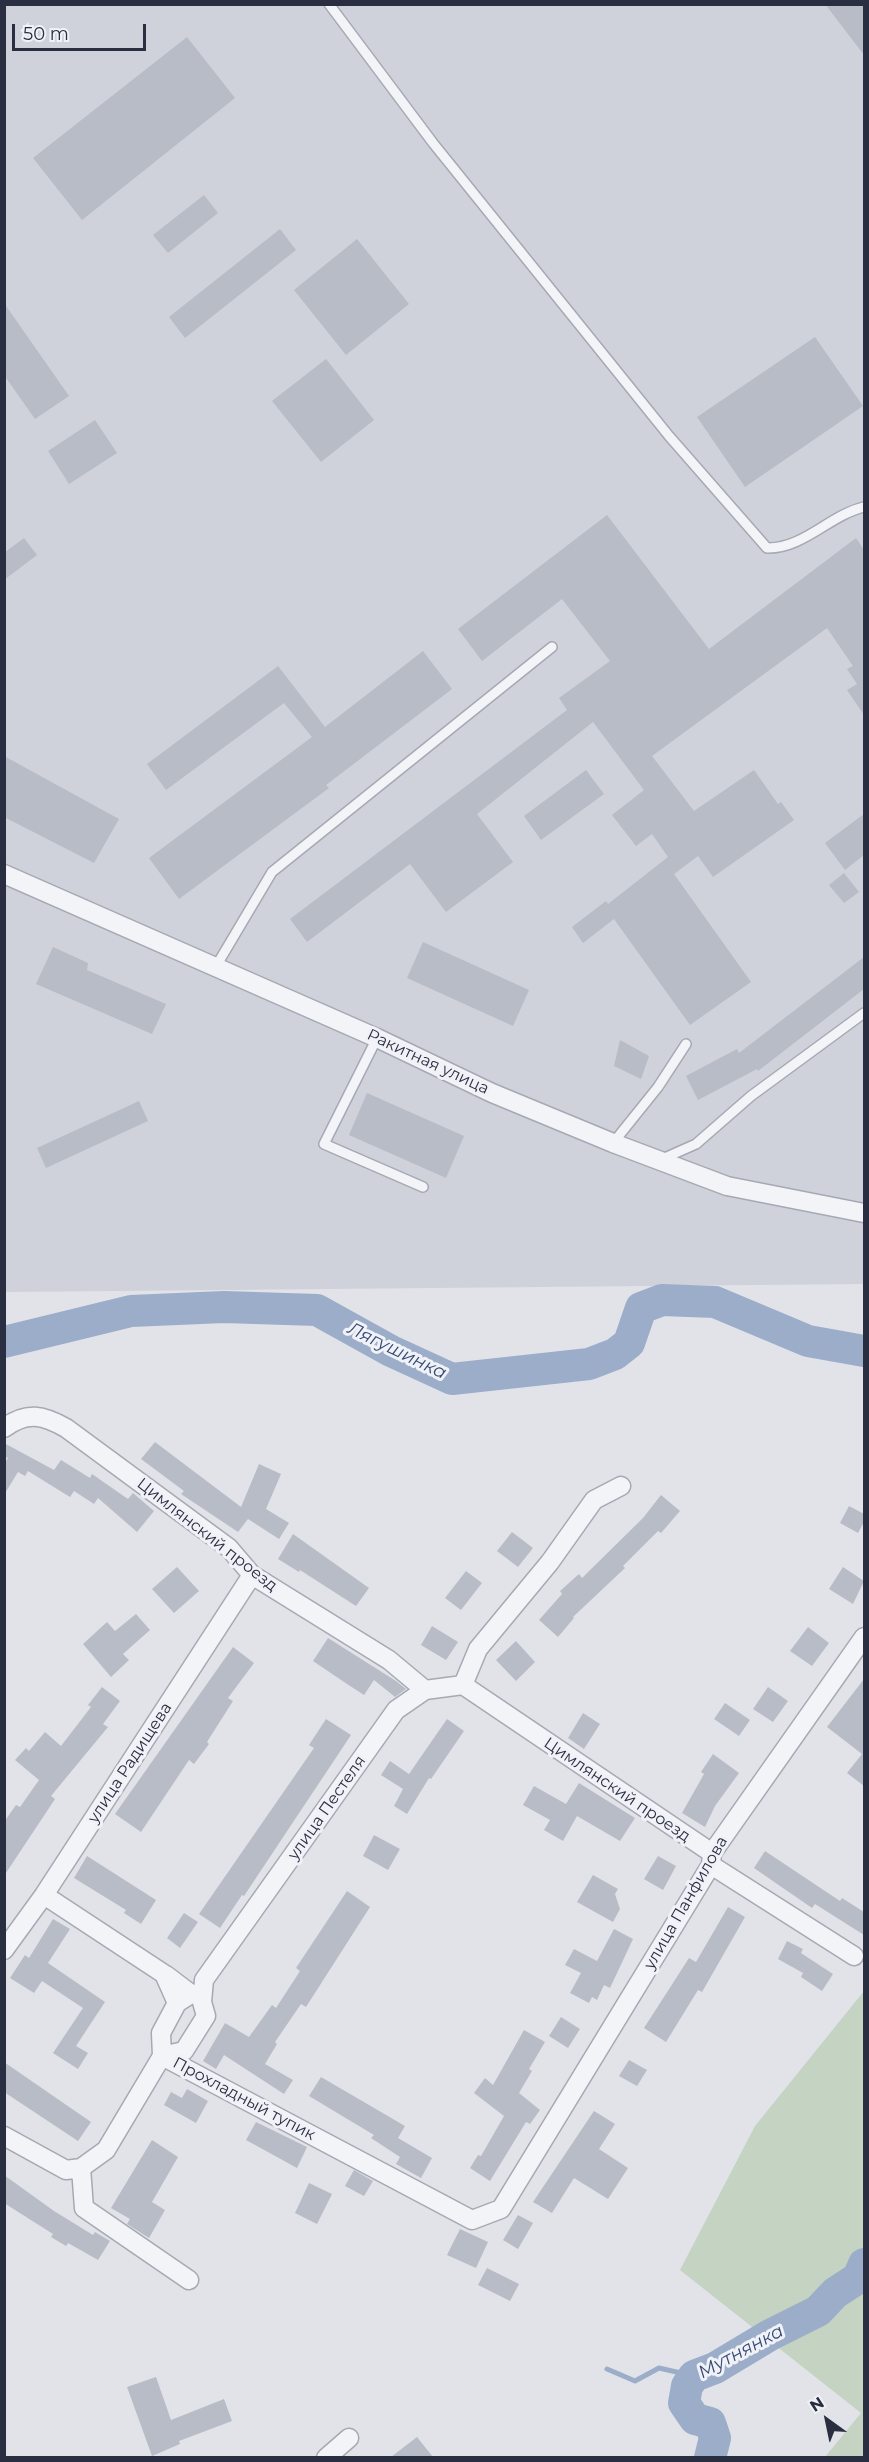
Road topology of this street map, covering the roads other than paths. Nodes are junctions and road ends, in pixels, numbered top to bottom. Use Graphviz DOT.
graph roads {
  1 [pos="329,4"];
  2 [pos="864,507"];
  3 [pos="552,647"];
  4 [pos="4,874"];
  5 [pos="215,968"];
  6 [pos="864,1013"];
  7 [pos="377,1038"];
  8 [pos="686,1044"];
  9 [pos="613,1143"];
  10 [pos="658,1161"];
  11 [pos="423,1187"];
  12 [pos="864,1213"];
  13 [pos="4,1428"];
  14 [pos="621,1486"];
  15 [pos="252,1575"];
  16 [pos="864,1636"];
  17 [pos="463,1685"];
  18 [pos="425,1690"];
  19 [pos="712,1859"];
  20 [pos="44,1895"];
  21 [pos="4,1950"];
  22 [pos="854,1956"];
  23 [pos="190,2000"];
  24 [pos="162,2056"];
  25 [pos="4,2136"];
  26 [pos="81,2168"];
  27 [pos="501,2209"];
  28 [pos="189,2280"];
  29 [pos="349,2438"];
  30 [pos="326,2457"];
  1 -- 2 [label="lane"];
  3 -- 5 [label="lane"];
  4 -- 5 [label="street, Ракитная улица"];
  5 -- 7 [label="street, Ракитная улица"];
  6 -- 10 [label="lane"];
  7 -- 9 [label="street, Ракитная улица"];
  7 -- 11 [label="lane"];
  8 -- 9 [label="lane"];
  9 -- 10 [label="street, Ракитная улица"];
  10 -- 12 [label="street, Ракитная улица"];
  13 -- 15 [label="street, Цимлянский проезд"];
  14 -- 17 [label="street"];
  15 -- 18 [label="street, Цимлянский проезд"];
  15 -- 20 [label="street, улица Радищева"];
  16 -- 19 [label="street, улица Панфилова"];
  17 -- 18 [label="street, улица Пестеля"];
  17 -- 19 [label="street, Цимлянский проезд"];
  18 -- 23 [label="street, улица Пестеля"];
  19 -- 22 [label="street, Цимлянский проезд"];
  19 -- 27 [label="street, улица Панфилова"];
  20 -- 21 [label="street, улица Радищева"];
  20 -- 23 [label="street"];
  23 -- 24 [label="street, Прохладный тупик"];
  23 -- 24 [label="street, улица Пестеля"];
  24 -- 26 [label="street"];
  24 -- 27 [label="street, Прохладный тупик"];
  25 -- 26 [label="street"];
  26 -- 28 [label="street"];
  29 -- 30 [label="street"];
}
